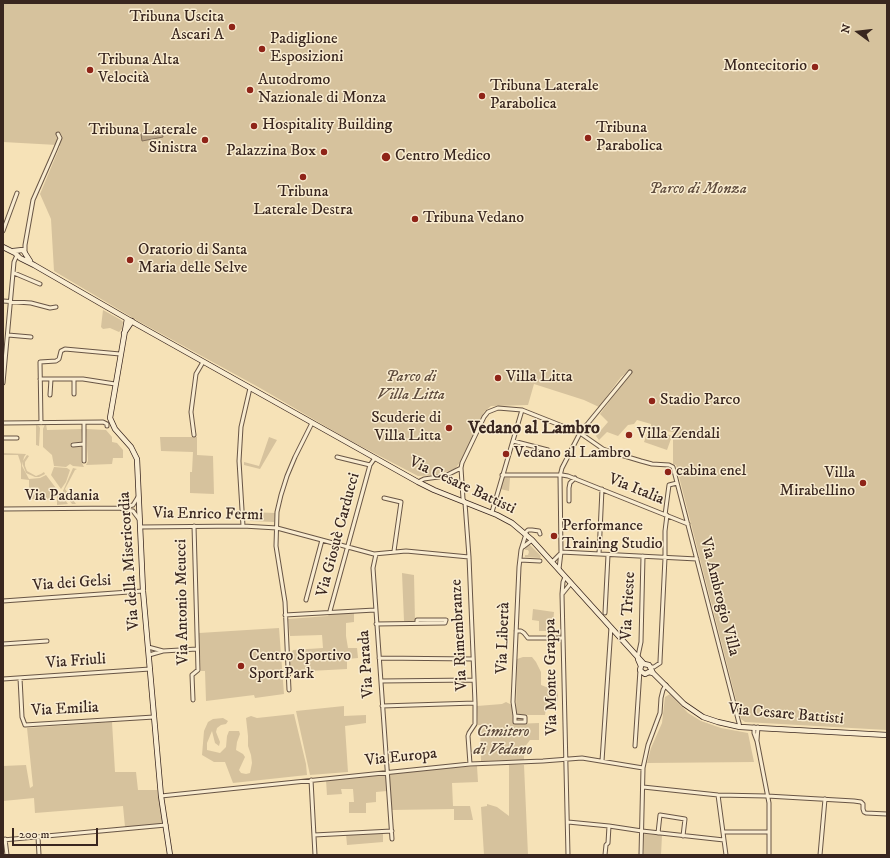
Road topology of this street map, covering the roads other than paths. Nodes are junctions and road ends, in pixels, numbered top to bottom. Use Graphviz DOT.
graph roads {
  1 [pos="58,134"];
  2 [pos="17,193"];
  3 [pos="3,231"];
  4 [pos="3,247"];
  5 [pos="21,254"];
  6 [pos="14,273"];
  7 [pos="40,284"];
  8 [pos="3,301"];
  9 [pos="11,302"];
  10 [pos="56,307"];
  11 [pos="127,319"];
  12 [pos="132,322"];
  13 [pos="138,325"];
  14 [pos="128,329"];
  15 [pos="3,333"];
  16 [pos="8,333"];
  17 [pos="124,334"];
  18 [pos="31,337"];
  19 [pos="120,354"];
  20 [pos="203,362"];
  21 [pos="630,372"];
  22 [pos="74,378"];
  23 [pos="40,379"];
  24 [pos="51,379"];
  25 [pos="3,383"];
  26 [pos="115,384"];
  27 [pos="250,388"];
  28 [pos="74,394"];
  29 [pos="50,395"];
  30 [pos="522,410"];
  31 [pos="84,422"];
  32 [pos="3,423"];
  33 [pos="41,423"];
  34 [pos="312,423"];
  35 [pos="107,426"];
  36 [pos="580,433"];
  37 [pos="194,435"];
  38 [pos="3,438"];
  39 [pos="17,438"];
  40 [pos="513,441"];
  41 [pos="84,444"];
  42 [pos="73,445"];
  43 [pos="548,450"];
  44 [pos="337,457"];
  45 [pos="375,458"];
  46 [pos="84,461"];
  47 [pos="370,465"];
  48 [pos="461,468"];
  49 [pos="502,475"];
  50 [pos="560,476"];
  51 [pos="575,478"];
  52 [pos="418,482"];
  53 [pos="677,483"];
  54 [pos="463,488"];
  55 [pos="602,489"];
  56 [pos="139,496"];
  57 [pos="384,498"];
  58 [pos="457,500"];
  59 [pos="569,501"];
  60 [pos="465,503"];
  61 [pos="130,506"];
  62 [pos="121,508"];
  63 [pos="139,508"];
  64 [pos="3,509"];
  65 [pos="130,511"];
  66 [pos="492,512"];
  67 [pos="666,515"];
  68 [pos="139,519"];
  69 [pos="688,524"];
  70 [pos="194,526"];
  71 [pos="243,526"];
  72 [pos="140,527"];
  73 [pos="277,528"];
  74 [pos="526,534"];
  75 [pos="540,534"];
  76 [pos="322,540"];
  77 [pos="532,540"];
  78 [pos="348,547"];
  79 [pos="521,550"];
  80 [pos="394,551"];
  81 [pos="561,552"];
  82 [pos="376,554"];
  83 [pos="599,554"];
  84 [pos="608,555"];
  85 [pos="644,556"];
  86 [pos="469,557"];
  87 [pos="665,558"];
  88 [pos="697,559"];
  89 [pos="520,560"];
  90 [pos="540,561"];
  91 [pos="552,562"];
  92 [pos="559,570"];
  93 [pos="565,577"];
  94 [pos="571,583"];
  95 [pos="143,591"];
  96 [pos="562,594"];
  97 [pos="306,600"];
  98 [pos="3,601"];
  99 [pos="376,610"];
  100 [pos="330,611"];
  101 [pos="605,613"];
  102 [pos="285,615"];
  103 [pos="417,623"];
  104 [pos="376,624"];
  105 [pos="611,626"];
  106 [pos="516,631"];
  107 [pos="563,638"];
  108 [pos="47,641"];
  109 [pos="3,644"];
  110 [pos="148,647"];
  111 [pos="197,649"];
  112 [pos="163,651"];
  113 [pos="149,655"];
  114 [pos="637,655"];
  115 [pos="379,658"];
  116 [pos="473,659"];
  117 [pos="642,666"];
  118 [pos="150,669"];
  119 [pos="650,670"];
  120 [pos="20,678"];
  121 [pos="639,678"];
  122 [pos="3,680"];
  123 [pos="474,680"];
  124 [pos="381,681"];
  125 [pos="666,685"];
  126 [pos="289,690"];
  127 [pos="193,700"];
  128 [pos="475,703"];
  129 [pos="382,706"];
  130 [pos="514,716"];
  131 [pos="154,717"];
  132 [pos="740,726"];
  133 [pos="756,727"];
  134 [pos="887,735"];
  135 [pos="635,746"];
  136 [pos="566,759"];
  137 [pos="602,761"];
  138 [pos="470,764"];
  139 [pos="643,768"];
  140 [pos="387,772"];
  141 [pos="311,780"];
  142 [pos="643,787"];
  143 [pos="718,795"];
  144 [pos="161,796"];
  145 [pos="767,796"];
  146 [pos="825,799"];
  147 [pos="887,814"];
  148 [pos="568,822"];
  149 [pos="166,825"];
  150 [pos="609,826"];
  151 [pos="392,831"];
  152 [pos="642,831"];
  153 [pos="724,832"];
  154 [pos="769,832"];
  155 [pos="658,833"];
  156 [pos="314,835"];
  157 [pos="38,836"];
  158 [pos="683,836"];
  159 [pos="392,838"];
  160 [pos="4,839"];
  161 [pos="724,840"];
  162 [pos="7,855"];
  163 [pos="39,855"];
  164 [pos="170,855"];
  165 [pos="315,855"];
  166 [pos="568,855"];
  167 [pos="605,855"];
  168 [pos="641,855"];
  169 [pos="726,855"];
  170 [pos="769,855"];
  171 [pos="820,855"];
  1 -- 5 [label="street"];
  2 -- 3 [label="street"];
  4 -- 5 [label="main road, Via Cesare Battisti"];
  5 -- 6 [label="street"];
  5 -- 11 [label="main road, Via Cesare Battisti"];
  6 -- 7 [label="street"];
  6 -- 9 [label="street"];
  8 -- 9 [label="street"];
  9 -- 10 [label="street"];
  9 -- 16 [label="street"];
  11 -- 12 [label="main road, Via Cesare Battisti"];
  11 -- 17 [label="main road, Via della Misericordia"];
  12 -- 13 [label="main road, Via Cesare Battisti"];
  12 -- 14 [label="main road, Via della Misericordia"];
  13 -- 14 [label="main road, Via della Misericordia"];
  13 -- 20 [label="main road, Via Cesare Battisti"];
  14 -- 17 [label="main road, Via della Misericordia"];
  15 -- 16 [label="street"];
  16 -- 18 [label="street"];
  16 -- 25 [label="street"];
  17 -- 19 [label="main road, Via della Misericordia"];
  19 -- 23 [label="street"];
  19 -- 26 [label="main road, Via della Misericordia"];
  20 -- 27 [label="main road, Via Cesare Battisti"];
  20 -- 37 [label="street"];
  21 -- 36 [label="street"];
  22 -- 24 [label="street"];
  22 -- 26 [label="street"];
  22 -- 28 [label="street"];
  23 -- 24 [label="street"];
  23 -- 33 [label="street"];
  24 -- 29 [label="street"];
  26 -- 56 [label="main road, Via della Misericordia"];
  27 -- 34 [label="main road, Via Cesare Battisti"];
  27 -- 71 [label="street"];
  30 -- 36 [label="street"];
  30 -- 40 [label="street"];
  30 -- 48 [label="street"];
  31 -- 33 [label="street"];
  31 -- 35 [label="street"];
  31 -- 41 [label="street"];
  32 -- 33 [label="street"];
  34 -- 45 [label="main road, Via Cesare Battisti"];
  34 -- 73 [label="street"];
  36 -- 50 [label="street"];
  36 -- 53 [label="street, Via Ambrogio Villa"];
  38 -- 39 [label="street"];
  40 -- 43 [label="street"];
  40 -- 49 [label="street"];
  41 -- 42 [label="street"];
  41 -- 46 [label="street"];
  44 -- 47 [label="street, Via Giosuè Carducci"];
  45 -- 47 [label="street, Via Giosuè Carducci"];
  45 -- 52 [label="main road, Via Cesare Battisti"];
  47 -- 78 [label="street, Via Giosuè Carducci"];
  48 -- 52 [label="street"];
  48 -- 54 [label="street, Via Rimembranze"];
  49 -- 50 [label="street, Via Italia"];
  49 -- 66 [label="street"];
  50 -- 51 [label="street, Via Italia"];
  50 -- 81 [label="street"];
  51 -- 55 [label="street, Via Italia"];
  51 -- 59 [label="street"];
  52 -- 58 [label="main road, Via Cesare Battisti"];
  53 -- 67 [label="street"];
  53 -- 69 [label="street, Via Ambrogio Villa"];
  54 -- 58 [label="street"];
  54 -- 60 [label="street, Via Rimembranze"];
  55 -- 67 [label="street, Via Italia"];
  55 -- 83 [label="street"];
  56 -- 61 [label="street"];
  56 -- 63 [label="main road, Via della Misericordia"];
  57 -- 80 [label="street"];
  58 -- 60 [label="main road, Via Cesare Battisti"];
  60 -- 66 [label="main road, Via Cesare Battisti"];
  60 -- 86 [label="street, Via Rimembranze"];
  61 -- 62 [label="street, Via Padania"];
  61 -- 63 [label="street, Via Padania"];
  62 -- 64 [label="street, Via Padania"];
  62 -- 65 [label="street, Via Padania"];
  63 -- 65 [label="street"];
  63 -- 68 [label="main road, Via della Misericordia"];
  65 -- 68 [label="street, Via Padania"];
  66 -- 74 [label="main road, Via Cesare Battisti"];
  67 -- 69 [label="street, Via Italia"];
  67 -- 87 [label="street"];
  68 -- 72 [label="main road, Via della Misericordia"];
  69 -- 88 [label="street, Via Ambrogio Villa"];
  70 -- 71 [label="street, Via Enrico Fermi"];
  70 -- 72 [label="street, Via Enrico Fermi"];
  70 -- 111 [label="street, Via Antonio Meucci"];
  71 -- 73 [label="street, Via Enrico Fermi"];
  72 -- 95 [label="main road, Via della Misericordia"];
  73 -- 76 [label="street, Via Enrico Fermi"];
  73 -- 102 [label="street"];
  74 -- 75 [label="street"];
  74 -- 77 [label="main road, Via Cesare Battisti"];
  74 -- 79 [label="street, Via Libertà"];
  76 -- 78 [label="street, Via Enrico Fermi"];
  76 -- 97 [label="street"];
  77 -- 79 [label="street"];
  77 -- 91 [label="main road, Via Cesare Battisti"];
  78 -- 82 [label="street, Via Enrico Fermi"];
  78 -- 100 [label="street, Via Giosuè Carducci"];
  79 -- 89 [label="street, Via Libertà"];
  80 -- 82 [label="street"];
  80 -- 86 [label="street"];
  81 -- 83 [label="street"];
  81 -- 91 [label="street"];
  81 -- 92 [label="street"];
  82 -- 99 [label="street, Via Parada"];
  83 -- 84 [label="street"];
  84 -- 85 [label="street"];
  84 -- 101 [label="street"];
  85 -- 87 [label="street"];
  85 -- 114 [label="street, Via Trieste"];
  86 -- 116 [label="street, Via Rimembranze"];
  87 -- 88 [label="street"];
  87 -- 119 [label="street"];
  88 -- 132 [label="street, Via Ambrogio Villa"];
  89 -- 90 [label="street"];
  89 -- 106 [label="street, Via Libertà"];
  91 -- 92 [label="main road, Via Cesare Battisti"];
  92 -- 93 [label="main road, Via Cesare Battisti"];
  93 -- 94 [label="main road, Via Cesare Battisti"];
  93 -- 96 [label="street, Via Monte Grappa"];
  94 -- 96 [label="street"];
  94 -- 105 [label="main road, Via Cesare Battisti"];
  95 -- 98 [label="street, Via dei Gelsi"];
  95 -- 110 [label="main road, Via della Misericordia"];
  96 -- 107 [label="street, Via Monte Grappa"];
  99 -- 100 [label="street"];
  99 -- 104 [label="street, Via Parada"];
  100 -- 102 [label="street"];
  102 -- 126 [label="street"];
  103 -- 103 [label="street"];
  103 -- 104 [label="street"];
  104 -- 115 [label="street, Via Parada"];
  105 -- 114 [label="main road, Via Cesare Battisti"];
  105 -- 137 [label="street"];
  106 -- 107 [label="street"];
  106 -- 130 [label="street, Via Libertà"];
  107 -- 136 [label="street, Via Monte Grappa"];
  108 -- 109 [label="street"];
  110 -- 112 [label="street"];
  110 -- 113 [label="main road, Via della Misericordia"];
  111 -- 112 [label="street"];
  111 -- 127 [label="street, Via Antonio Meucci"];
  112 -- 113 [label="street"];
  113 -- 118 [label="main road, Via della Misericordia"];
  114 -- 117 [label="main road, Via Cesare Battisti"];
  115 -- 116 [label="street"];
  115 -- 124 [label="street, Via Parada"];
  116 -- 123 [label="street, Via Rimembranze"];
  117 -- 119 [label="main road, Via Cesare Battisti"];
  117 -- 119 [label="main road, Via Cesare Battisti"];
  117 -- 121 [label="street"];
  118 -- 120 [label="street, Via Friuli"];
  118 -- 131 [label="main road, Via della Misericordia"];
  119 -- 121 [label="street"];
  119 -- 125 [label="main road, Via Cesare Battisti"];
  120 -- 122 [label="street, Via Friuli"];
  120 -- 131 [label="street, Via Emilia"];
  121 -- 135 [label="street"];
  123 -- 124 [label="street"];
  123 -- 128 [label="street, Via Rimembranze"];
  124 -- 129 [label="street, Via Parada"];
  125 -- 132 [label="main road, Via Cesare Battisti"];
  125 -- 139 [label="street"];
  128 -- 129 [label="street"];
  128 -- 138 [label="street, Via Rimembranze"];
  129 -- 140 [label="street, Via Parada"];
  131 -- 144 [label="main road, Via della Misericordia"];
  132 -- 133 [label="main road, Via Cesare Battisti"];
  133 -- 134 [label="main road, Via Cesare Battisti"];
  133 -- 145 [label="street"];
  136 -- 137 [label="street, Via Europa"];
  136 -- 138 [label="street, Via Europa"];
  136 -- 148 [label="street, Via Monte Grappa"];
  137 -- 139 [label="street, Via Europa"];
  138 -- 140 [label="street, Via Europa"];
  139 -- 142 [label="street"];
  140 -- 141 [label="street, Via Europa"];
  140 -- 151 [label="street, Via Parada"];
  141 -- 144 [label="street, Via Europa"];
  141 -- 156 [label="street"];
  142 -- 143 [label="street"];
  142 -- 152 [label="street"];
  143 -- 145 [label="street"];
  143 -- 153 [label="street"];
  144 -- 149 [label="main road, Via della Misericordia"];
  145 -- 146 [label="street"];
  145 -- 154 [label="street"];
  146 -- 147 [label="street"];
  146 -- 171 [label="street"];
  148 -- 150 [label="street"];
  148 -- 166 [label="street, Via Monte Grappa"];
  149 -- 157 [label="street"];
  149 -- 164 [label="main road, Via della Misericordia"];
  150 -- 152 [label="street"];
  150 -- 167 [label="street"];
  151 -- 156 [label="street"];
  151 -- 159 [label="street, Via Parada"];
  152 -- 155 [label="street"];
  152 -- 168 [label="street"];
  153 -- 154 [label="street"];
  153 -- 161 [label="street"];
  154 -- 170 [label="street"];
  155 -- 158 [label="street"];
  155 -- 158 [label="street"];
  156 -- 165 [label="street"];
  157 -- 160 [label="street"];
  157 -- 163 [label="street"];
  158 -- 161 [label="street"];
  160 -- 162 [label="street"];
  161 -- 169 [label="street"];
}
